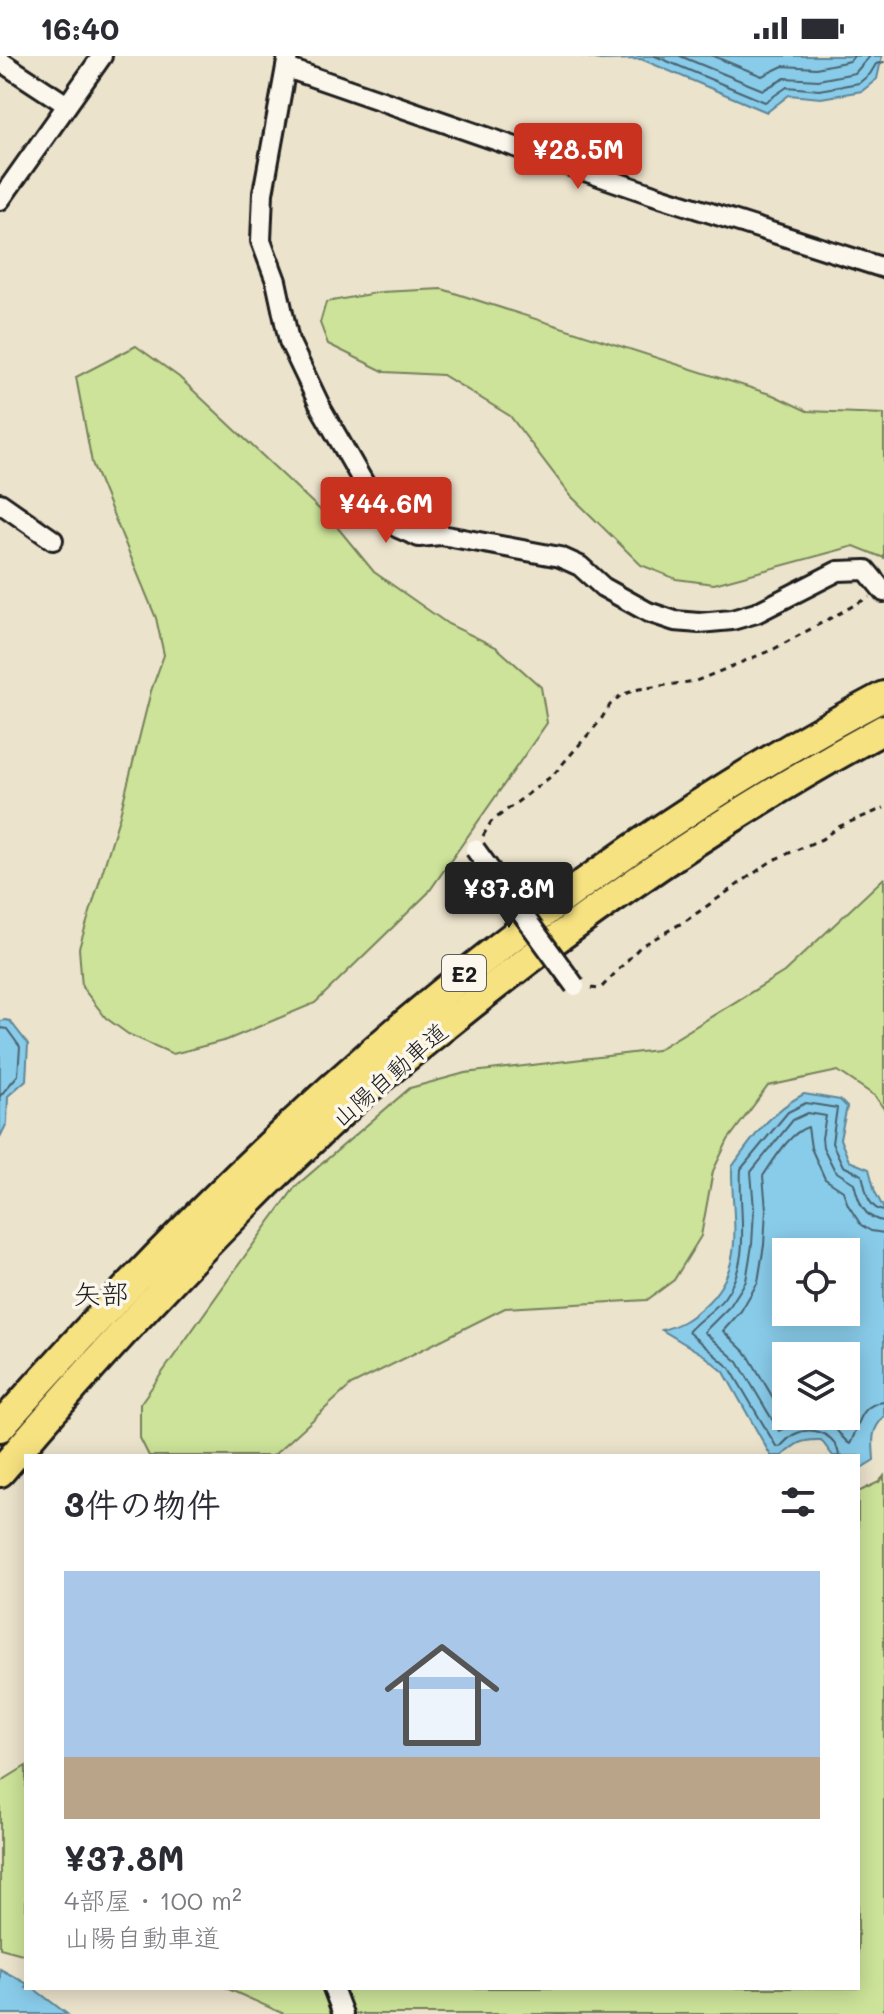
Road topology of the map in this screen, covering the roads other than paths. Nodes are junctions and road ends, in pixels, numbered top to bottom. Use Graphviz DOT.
graph roads {
  1 [pos="102,56"];
  2 [pos="0,61"];
  3 [pos="288,62"];
  4 [pos="67,105"];
  5 [pos="0,200"];
  6 [pos="884,268"];
  7 [pos="0,503"];
  8 [pos="53,540"];
  9 [pos="883,591"];
  10 [pos="884,696"];
  11 [pos="884,729"];
  12 [pos="475,849"];
  13 [pos="575,986"];
  14 [pos="0,1427"];
  15 [pos="0,1472"];
  16 [pos="334,1990"];
  17 [pos="343,2014"];
  1 -- 4 [label="street"];
  2 -- 4 [label="street"];
  3 -- 6 [label="street"];
  3 -- 9 [label="street"];
  4 -- 5 [label="street"];
  7 -- 8 [label="street"];
  10 -- 14 [label="highway, 山陽自動車道 / E2"];
  11 -- 15 [label="highway, 山陽自動車道 / E2"];
  12 -- 13 [label="street, bridge"];
  16 -- 17 [label="street"];
}
